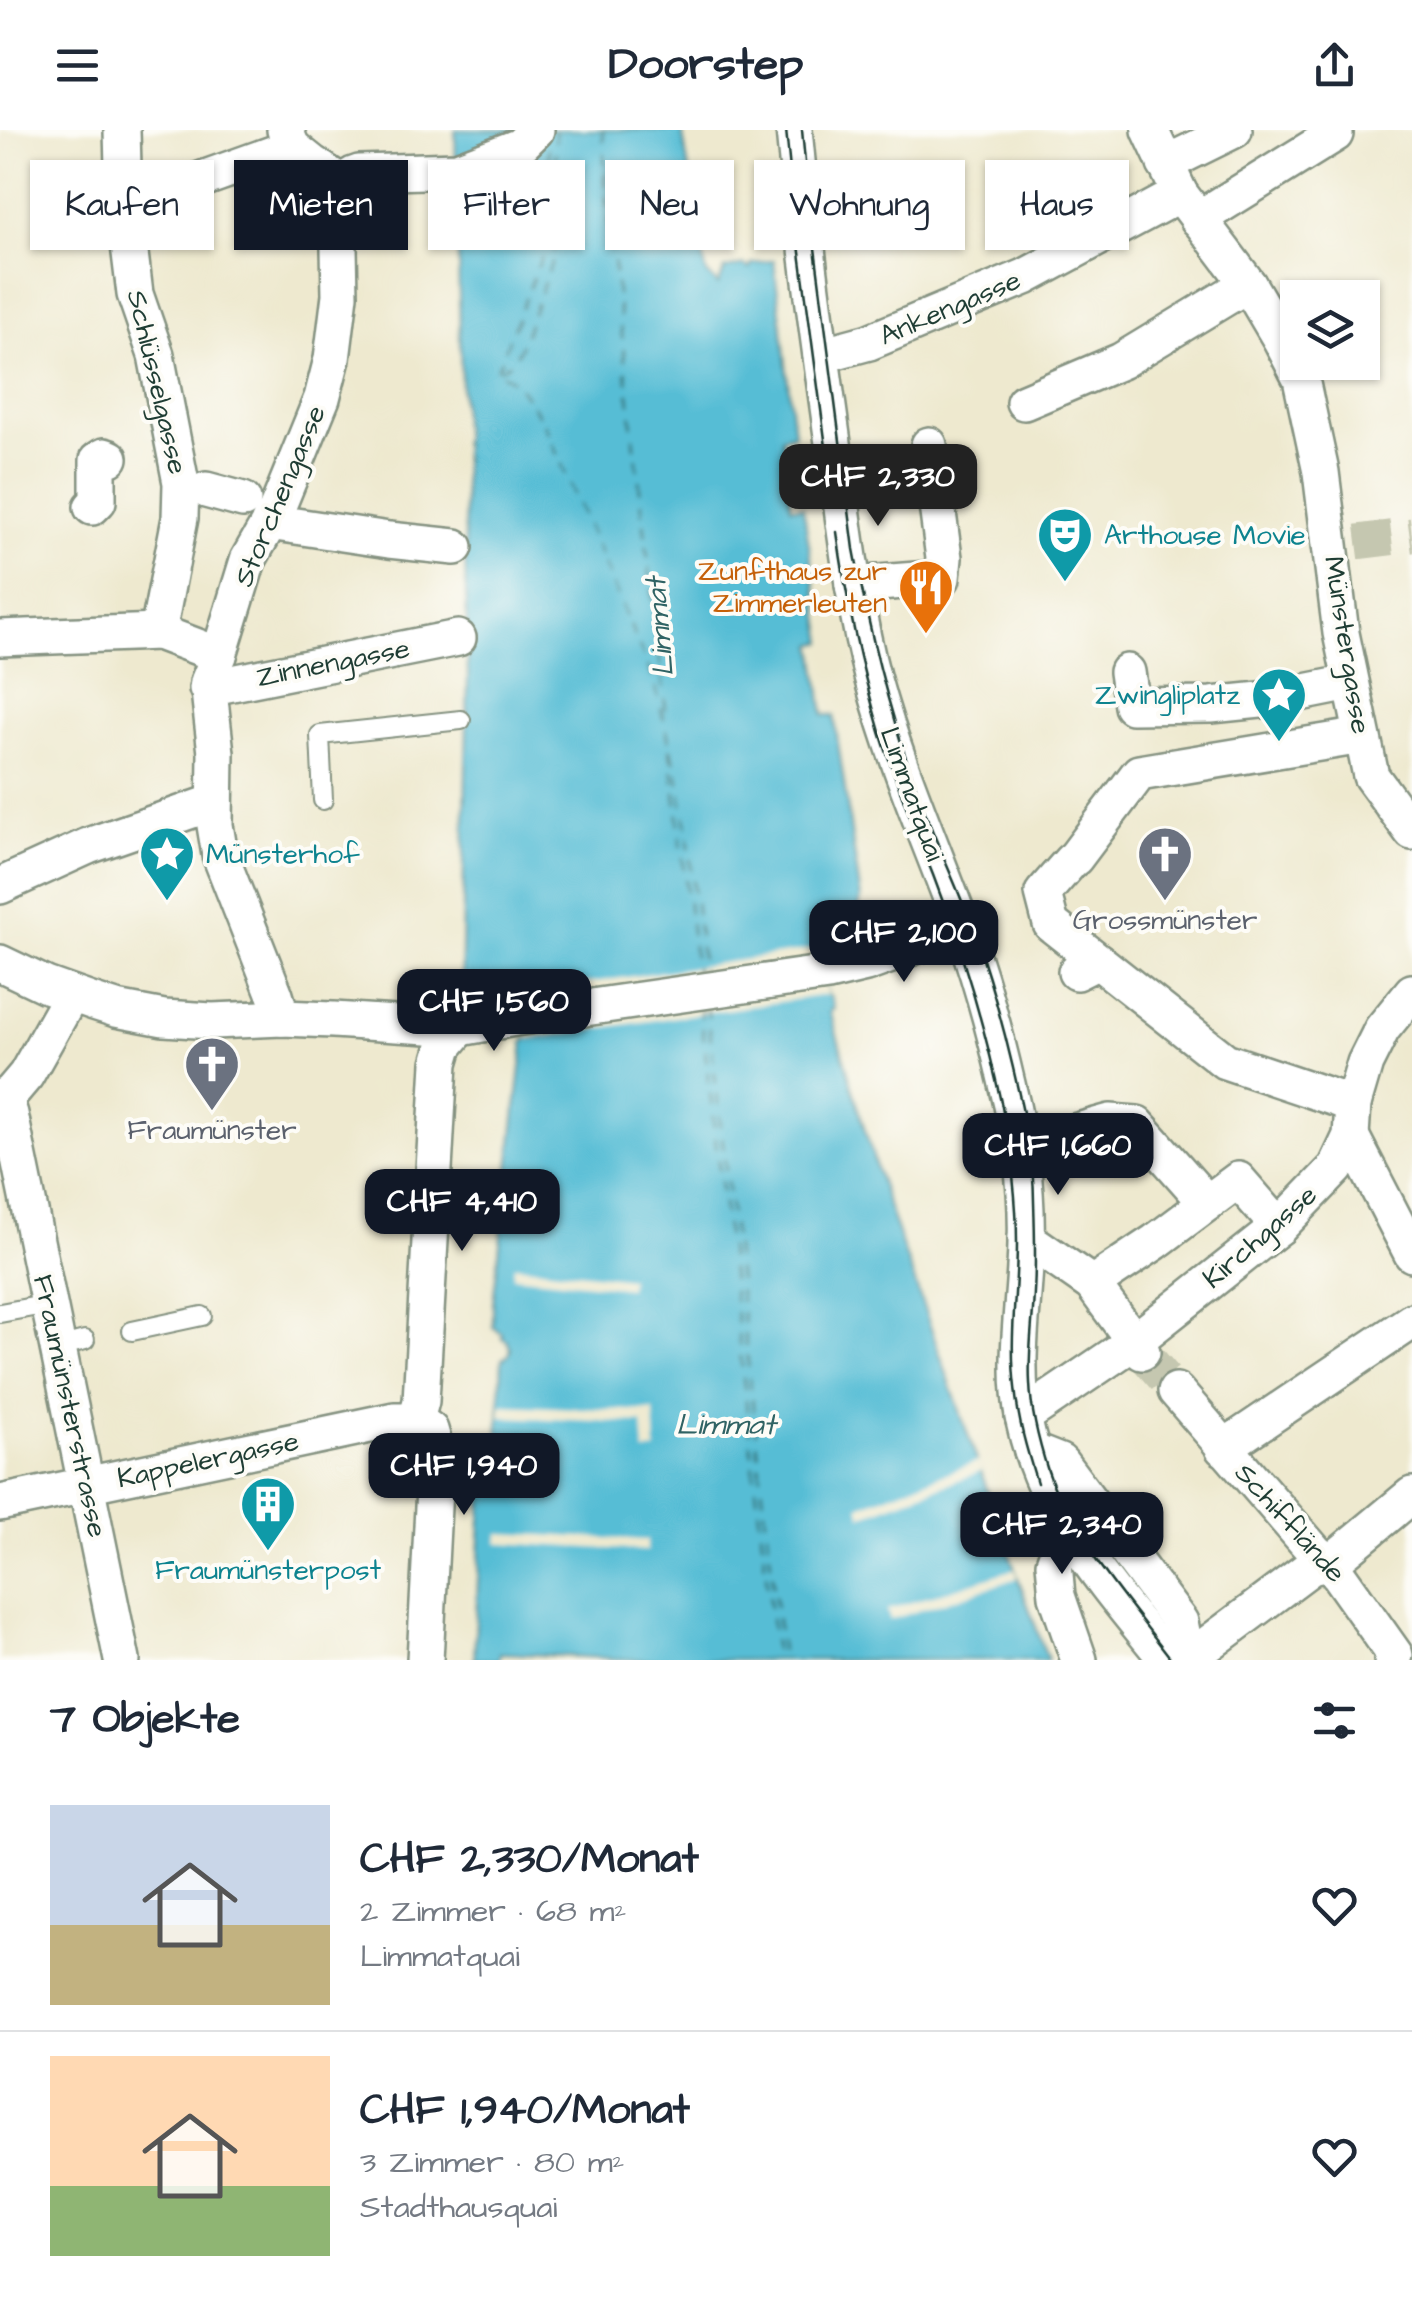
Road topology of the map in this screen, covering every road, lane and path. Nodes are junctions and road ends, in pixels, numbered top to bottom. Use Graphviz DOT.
graph roads {
  1 [pos="122,130"];
  2 [pos="536,130"];
  3 [pos="794,130"];
  4 [pos="1150,130"];
  5 [pos="1234,130"];
  6 [pos="1338,132"];
  7 [pos="289,138"];
  8 [pos="308,160"];
  9 [pos="408,171"];
  10 [pos="214,176"];
  11 [pos="1181,192"];
  12 [pos="339,250"];
  13 [pos="1248,284"];
  14 [pos="833,352"];
  15 [pos="1024,402"];
  16 [pos="928,445"];
  17 [pos="110,458"];
  18 [pos="193,486"];
  19 [pos="92,507"];
  20 [pos="259,509"];
  21 [pos="455,547"];
  22 [pos="863,584"];
  23 [pos="158,632"];
  24 [pos="0,638"];
  25 [pos="458,638"];
  26 [pos="213,671"];
  27 [pos="1127,672"];
  28 [pos="1350,683"];
  29 [pos="461,720"];
  30 [pos="1362,736"];
  31 [pos="323,800"];
  32 [pos="215,802"];
  33 [pos="1412,832"];
  34 [pos="0,886"];
  35 [pos="963,929"];
  36 [pos="0,962"];
  37 [pos="1412,992"];
  38 [pos="71,994"];
  39 [pos="282,1018"];
  40 [pos="460,1028"];
  41 [pos="2,1099"];
  42 [pos="1352,1120"];
  43 [pos="1029,1144"];
  44 [pos="1207,1203"];
  45 [pos="1279,1227"];
  46 [pos="1026,1238"];
  47 [pos="1412,1254"];
  48 [pos="1092,1284"];
  49 [pos="49,1304"];
  50 [pos="0,1314"];
  51 [pos="202,1316"];
  52 [pos="1412,1322"];
  53 [pos="132,1331"];
  54 [pos="1139,1347"];
  55 [pos="1176,1391"];
  56 [pos="1037,1408"];
  57 [pos="416,1420"];
  58 [pos="1223,1448"];
  59 [pos="1032,1451"];
  60 [pos="86,1486"];
  61 [pos="1412,1495"];
  62 [pos="0,1503"];
  63 [pos="1066,1529"];
  64 [pos="1330,1563"];
  65 [pos="1199,1650"];
  66 [pos="122,1660"];
  67 [pos="425,1660"];
  68 [pos="1079,1660"];
  69 [pos="1167,1660"];
  70 [pos="1176,1660"];
  71 [pos="1392,1660"];
  1 -- 18 [label="street, Schlüsselgasse"];
  2 -- 9 [label="street"];
  3 -- 14 [label="street, Limmatquai"];
  4 -- 11 [label="street, Münstergasse"];
  5 -- 11 [label="street"];
  6 -- 11 [label="street"];
  7 -- 8 [label="street"];
  7 -- 10 [label="street"];
  11 -- 13 [label="street, Münstergasse"];
  11 -- 14 [label="street, Ankengasse"];
  12 -- 20 [label="street, Storchengasse"];
  13 -- 15 [label="street"];
  13 -- 28 [label="street, Münstergasse"];
  14 -- 22 [label="street, Limmatquai"];
  16 -- 22 [label="street"];
  17 -- 19 [label="street"];
  18 -- 20 [label="street"];
  18 -- 23 [label="street, Schlüsselgasse"];
  20 -- 21 [label="street"];
  20 -- 26 [label="street, Storchengasse"];
  22 -- 35 [label="street, Limmatquai"];
  23 -- 24 [label="street"];
  23 -- 26 [label="street"];
  25 -- 26 [label="street, Zinnengasse"];
  26 -- 32 [label="street, Storchengasse"];
  27 -- 28 [label="street"];
  28 -- 30 [label="street, Münstergasse"];
  29 -- 31 [label="lane"];
  30 -- 33 [label="street, Münstergasse"];
  30 -- 42 [label="street"];
  32 -- 34 [label="street"];
  32 -- 39 [label="street"];
  35 -- 40 [label="street"];
  35 -- 43 [label="street, Limmatquai"];
  36 -- 38 [label="street"];
  37 -- 42 [label="street, Kirchgasse"];
  38 -- 39 [label="street"];
  38 -- 41 [label="street, Fraumünsterstrasse"];
  39 -- 40 [label="street"];
  40 -- 57 [label="street"];
  41 -- 49 [label="street, Fraumünsterstrasse"];
  42 -- 45 [label="street, Kirchgasse"];
  42 -- 47 [label="street"];
  43 -- 44 [label="street"];
  43 -- 46 [label="street, Limmatquai"];
  44 -- 45 [label="street"];
  44 -- 48 [label="street"];
  45 -- 54 [label="street, Kirchgasse"];
  46 -- 48 [label="street"];
  46 -- 56 [label="street, Limmatquai"];
  48 -- 54 [label="street"];
  49 -- 50 [label="lane"];
  49 -- 60 [label="street, Fraumünsterstrasse"];
  51 -- 53 [label="lane"];
  52 -- 58 [label="street"];
  54 -- 56 [label="street, Kirchgasse"];
  55 -- 58 [label="street, Schifflände"];
  56 -- 59 [label="street, Limmatquai"];
  57 -- 60 [label="street, Kappelergasse"];
  57 -- 67 [label="street"];
  58 -- 64 [label="street, Schifflände"];
  59 -- 63 [label="street, Limmatquai"];
  59 -- 70 [label="street"];
  60 -- 62 [label="street, Kappelergasse"];
  60 -- 66 [label="street, Fraumünsterstrasse"];
  61 -- 64 [label="street"];
  63 -- 68 [label="street"];
  63 -- 69 [label="street, Limmatquai"];
  64 -- 65 [label="street"];
  64 -- 71 [label="street, Schifflände"];
}
